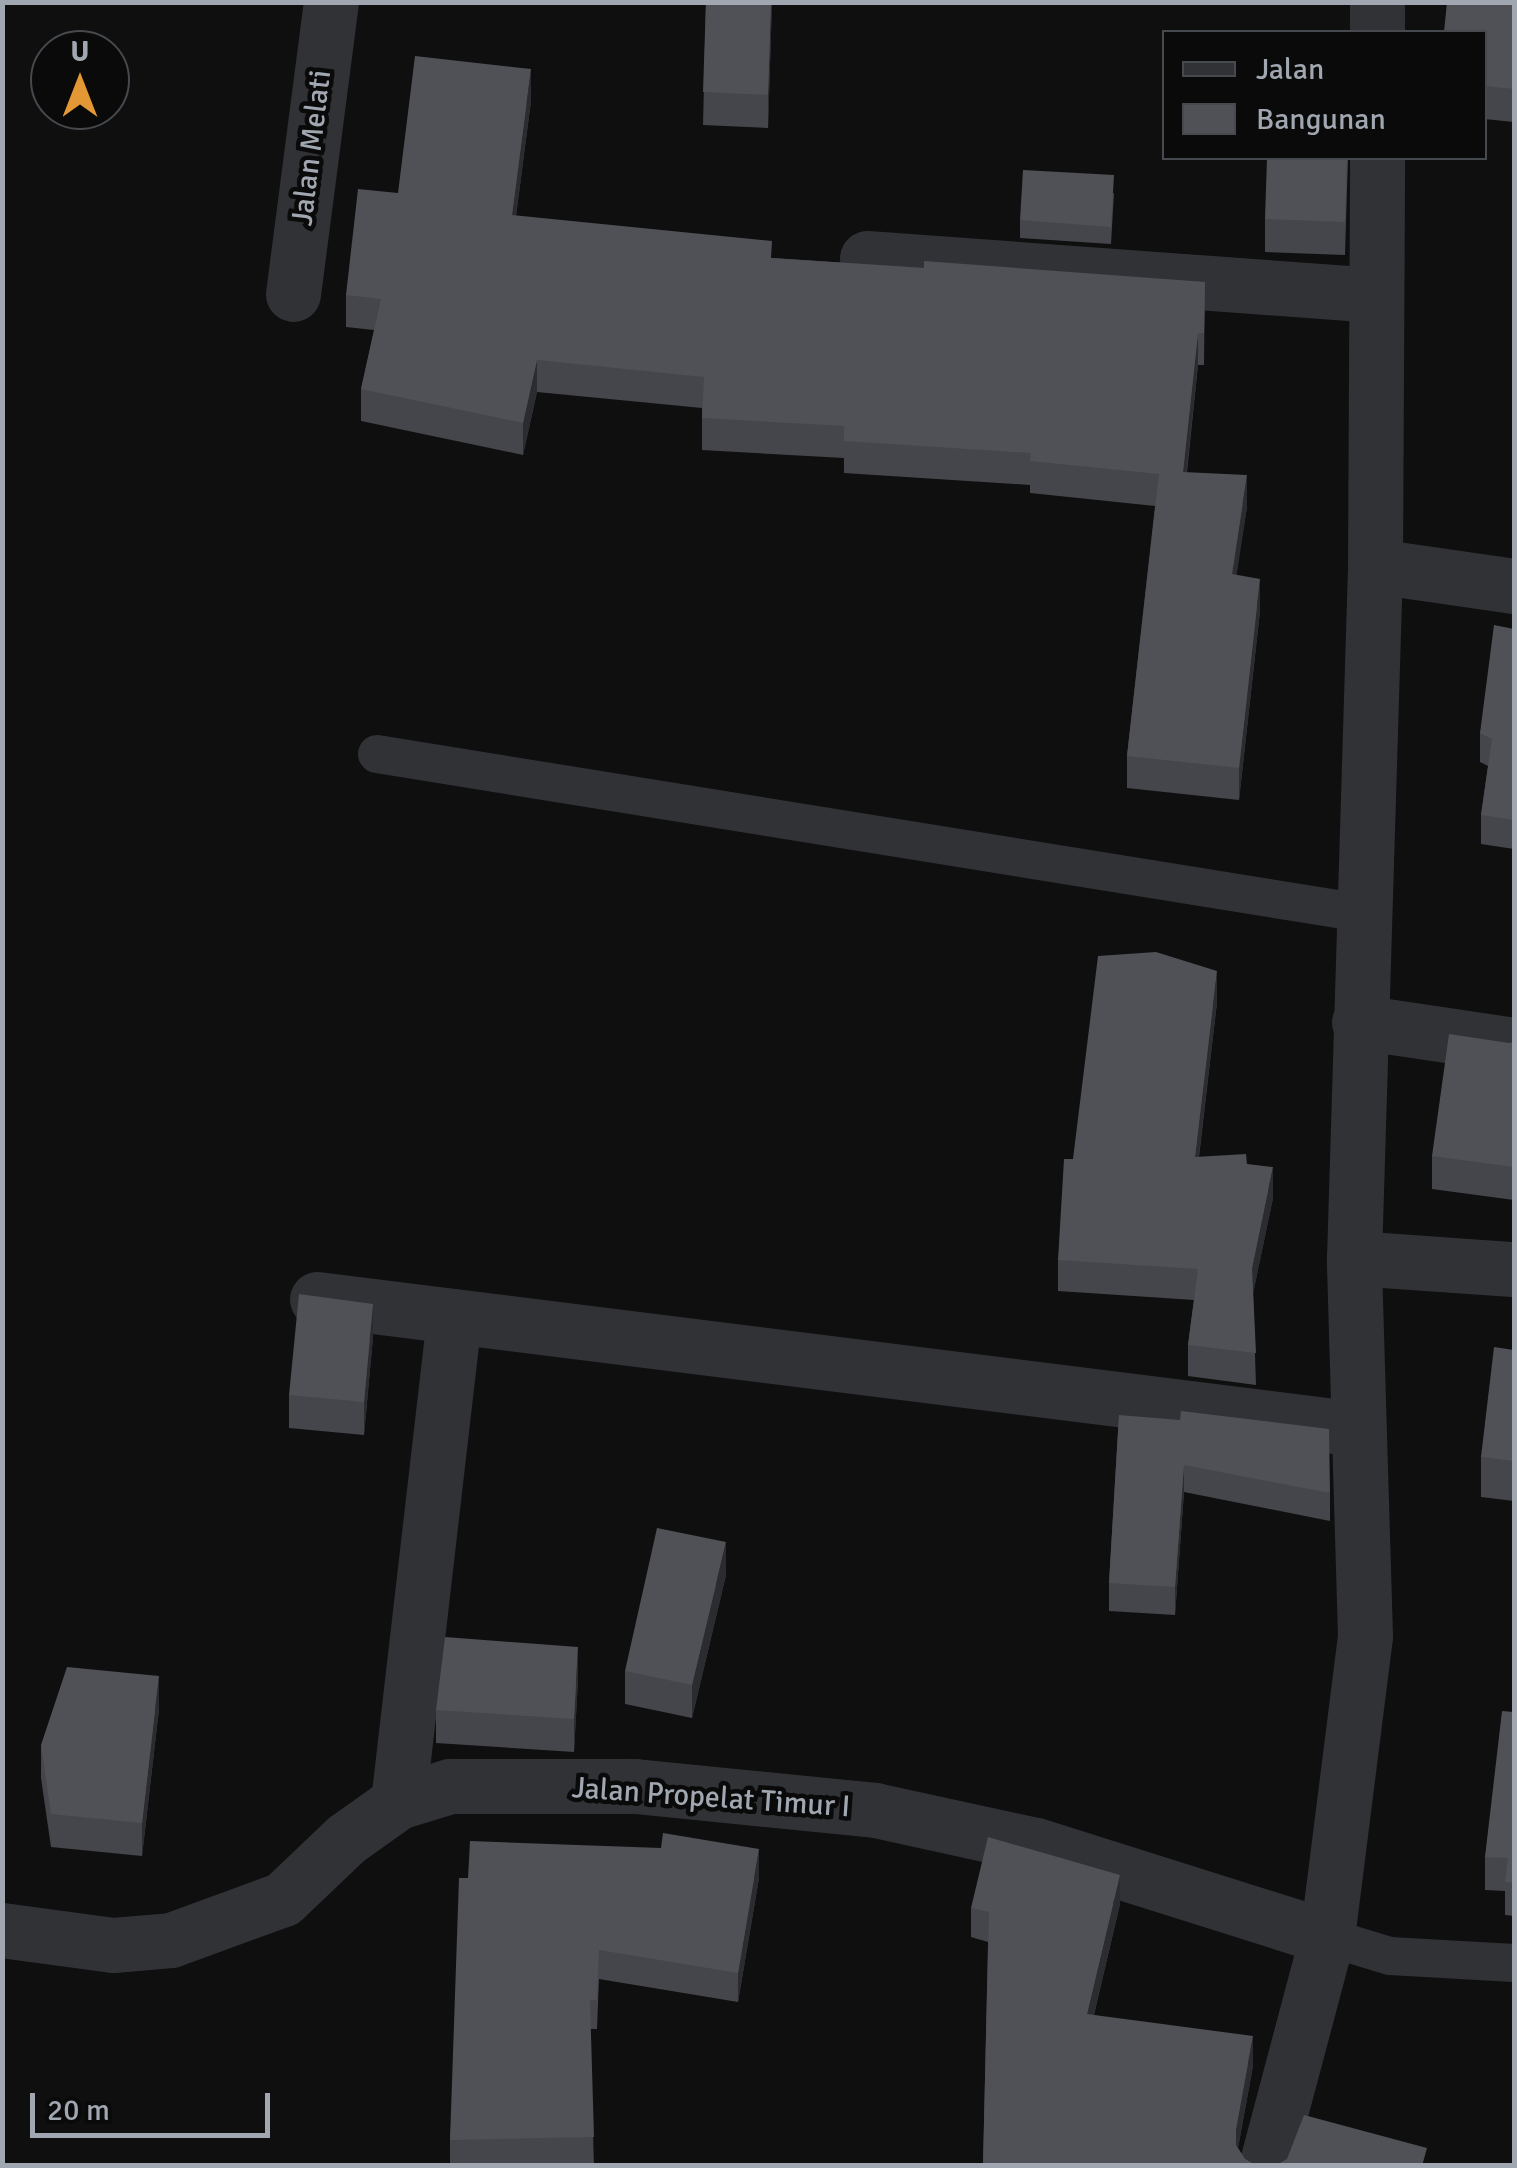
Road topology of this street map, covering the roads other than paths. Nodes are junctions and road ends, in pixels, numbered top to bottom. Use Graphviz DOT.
graph roads {
  1 [pos="331,2"];
  2 [pos="1377,2"];
  3 [pos="1377,30"];
  4 [pos="1377,160"];
  5 [pos="868,258"];
  6 [pos="293,294"];
  7 [pos="1376,295"];
  8 [pos="1375,566"];
  9 [pos="1514,586"];
  10 [pos="377,754"];
  11 [pos="1362,913"];
  12 [pos="1359,1022"];
  13 [pos="1514,1045"];
  14 [pos="1354,1258"];
  15 [pos="1513,1269"];
  16 [pos="317,1299"];
  17 [pos="454,1316"];
  18 [pos="1358,1429"];
  19 [pos="398,1802"];
  20 [pos="2,1930"];
  21 [pos="1328,1938"];
  22 [pos="1514,1962"];
  23 [pos="1266,2166"];
  1 -- 6 [label="street, Jalan Melati"];
  2 -- 3 [label="street"];
  4 -- 7 [label="street"];
  5 -- 7 [label="street"];
  7 -- 8 [label="street"];
  8 -- 9 [label="street"];
  8 -- 11 [label="street"];
  10 -- 11 [label="lane"];
  11 -- 12 [label="street"];
  12 -- 13 [label="street"];
  12 -- 14 [label="street"];
  14 -- 15 [label="street"];
  14 -- 18 [label="street"];
  16 -- 17 [label="street"];
  17 -- 18 [label="street"];
  17 -- 19 [label="street"];
  18 -- 21 [label="street"];
  19 -- 20 [label="street, Jalan Propelat Timur I"];
  19 -- 21 [label="street, Jalan Propelat Timur I"];
  21 -- 22 [label="lane"];
  21 -- 23 [label="street"];
}
